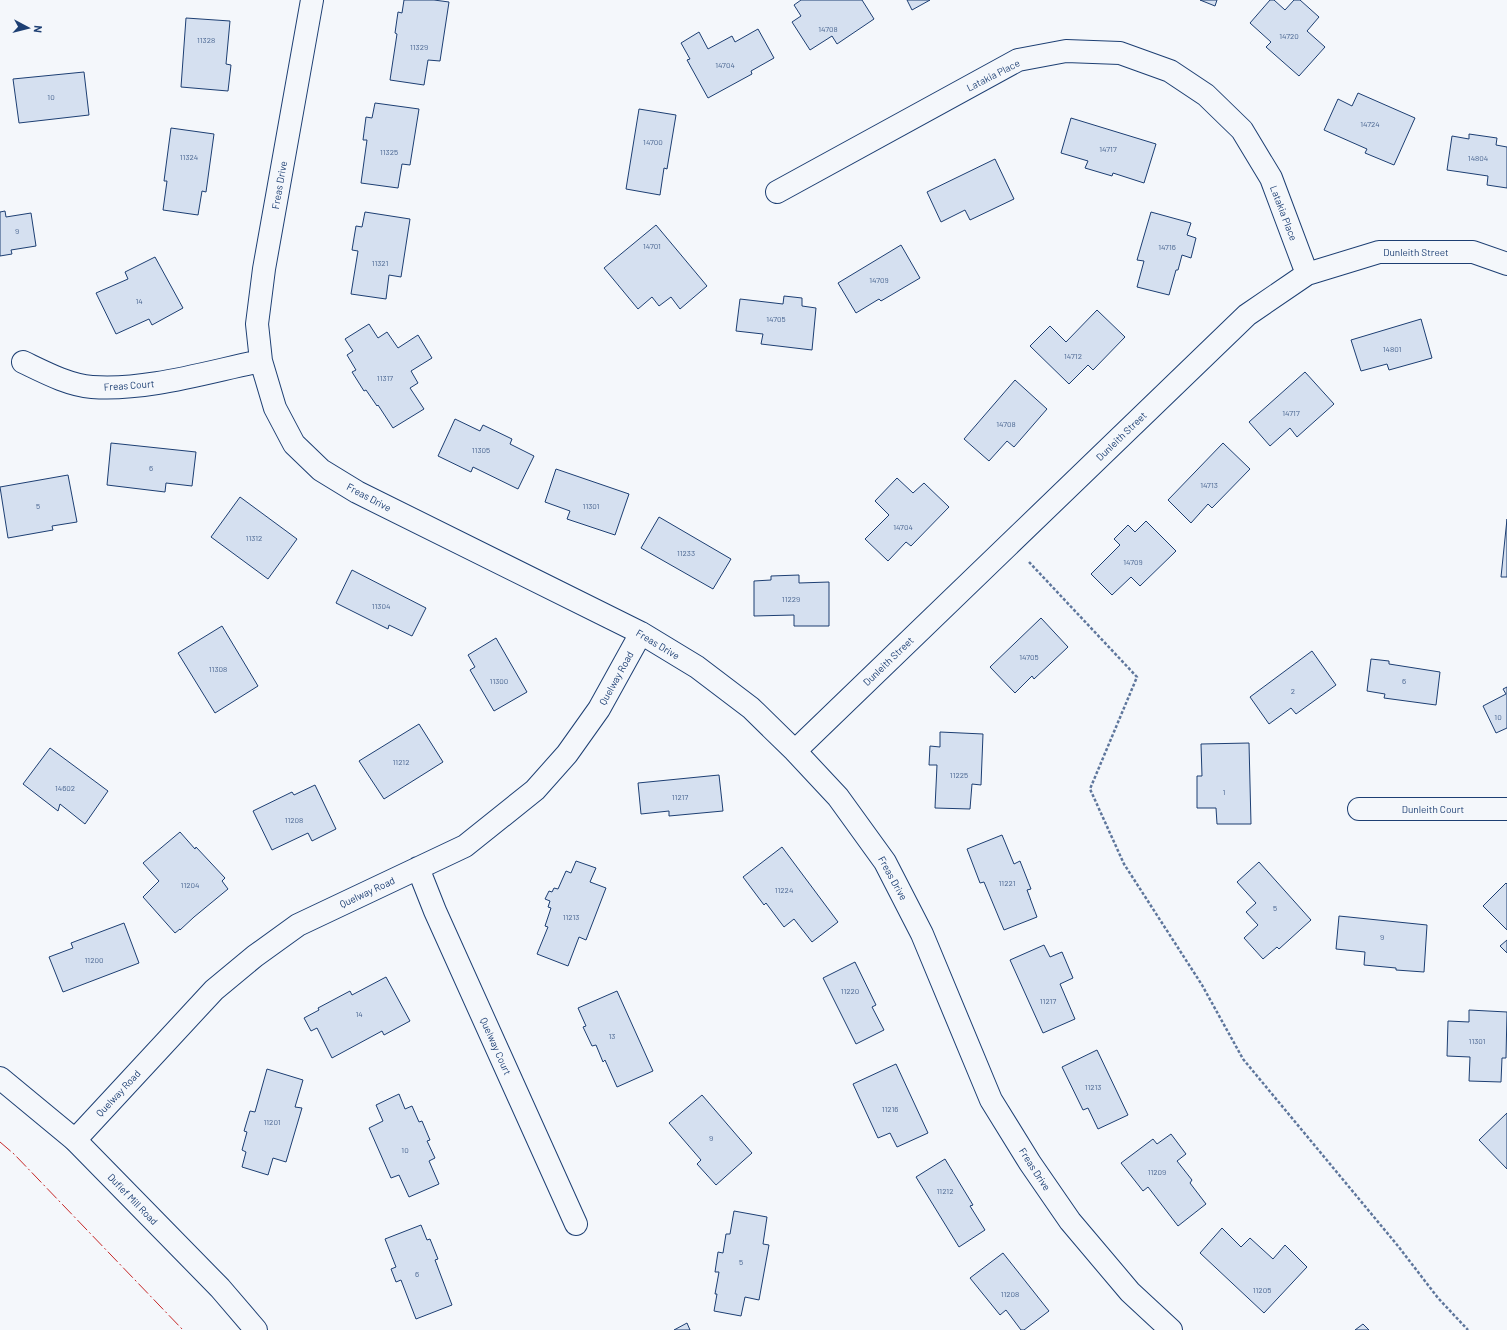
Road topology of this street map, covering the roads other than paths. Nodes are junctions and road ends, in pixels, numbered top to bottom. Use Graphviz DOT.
graph roads {
  1 [pos="312,0"];
  2 [pos="777,192"];
  3 [pos="1507,264"];
  4 [pos="1307,274"];
  5 [pos="261,361"];
  6 [pos="23,362"];
  7 [pos="641,633"];
  8 [pos="795,751"];
  9 [pos="1359,809"];
  10 [pos="1507,809"];
  11 [pos="418,868"];
  12 [pos="0,1078"];
  13 [pos="75,1140"];
  14 [pos="576,1224"];
  15 [pos="256,1330"];
  16 [pos="1171,1330"];
  1 -- 5 [label="street, Freas Drive"];
  2 -- 4 [label="street, Latakia Place"];
  3 -- 4 [label="street, Dunleith Street"];
  4 -- 8 [label="street, Dunleith Street"];
  5 -- 6 [label="street, Freas Court"];
  5 -- 7 [label="street, Freas Drive"];
  7 -- 8 [label="street, Freas Drive"];
  7 -- 11 [label="street, Quelway Road"];
  8 -- 16 [label="street, Freas Drive"];
  9 -- 10 [label="street, Dunleith Court"];
  11 -- 13 [label="street, Quelway Road"];
  11 -- 14 [label="street, Quelway Court"];
  12 -- 13 [label="street, Dufief Mill Road"];
  13 -- 15 [label="street, Dufief Mill Road"];
}
